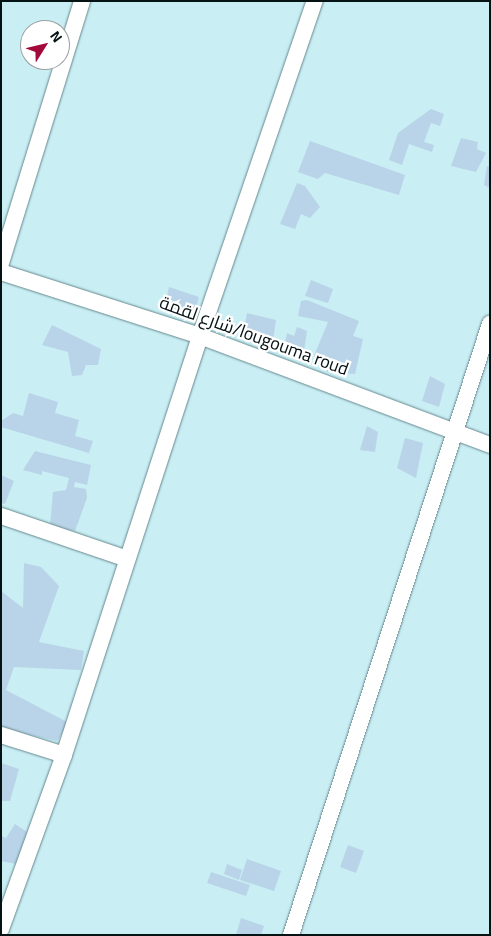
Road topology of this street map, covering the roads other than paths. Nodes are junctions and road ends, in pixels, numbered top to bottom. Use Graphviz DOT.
graph roads {
  1 [pos="82,1"];
  2 [pos="315,1"];
  3 [pos="1,264"];
  4 [pos="1,272"];
  5 [pos="490,324"];
  6 [pos="200,336"];
  7 [pos="454,432"];
  8 [pos="490,445"];
  9 [pos="1,516"];
  10 [pos="127,559"];
  11 [pos="1,735"];
  12 [pos="64,755"];
  13 [pos="1,929"];
  14 [pos="291,935"];
  1 -- 3 [label="street"];
  2 -- 6 [label="street"];
  4 -- 6 [label="street, شارع لقمة/lougouma roud"];
  5 -- 7 [label="street"];
  6 -- 7 [label="street, شارع لقمة/lougouma roud"];
  6 -- 10 [label="street"];
  7 -- 8 [label="street, شارع لقمة/lougouma roud"];
  7 -- 14 [label="street"];
  9 -- 10 [label="street"];
  10 -- 12 [label="street"];
  11 -- 12 [label="street"];
  12 -- 13 [label="street"];
}
